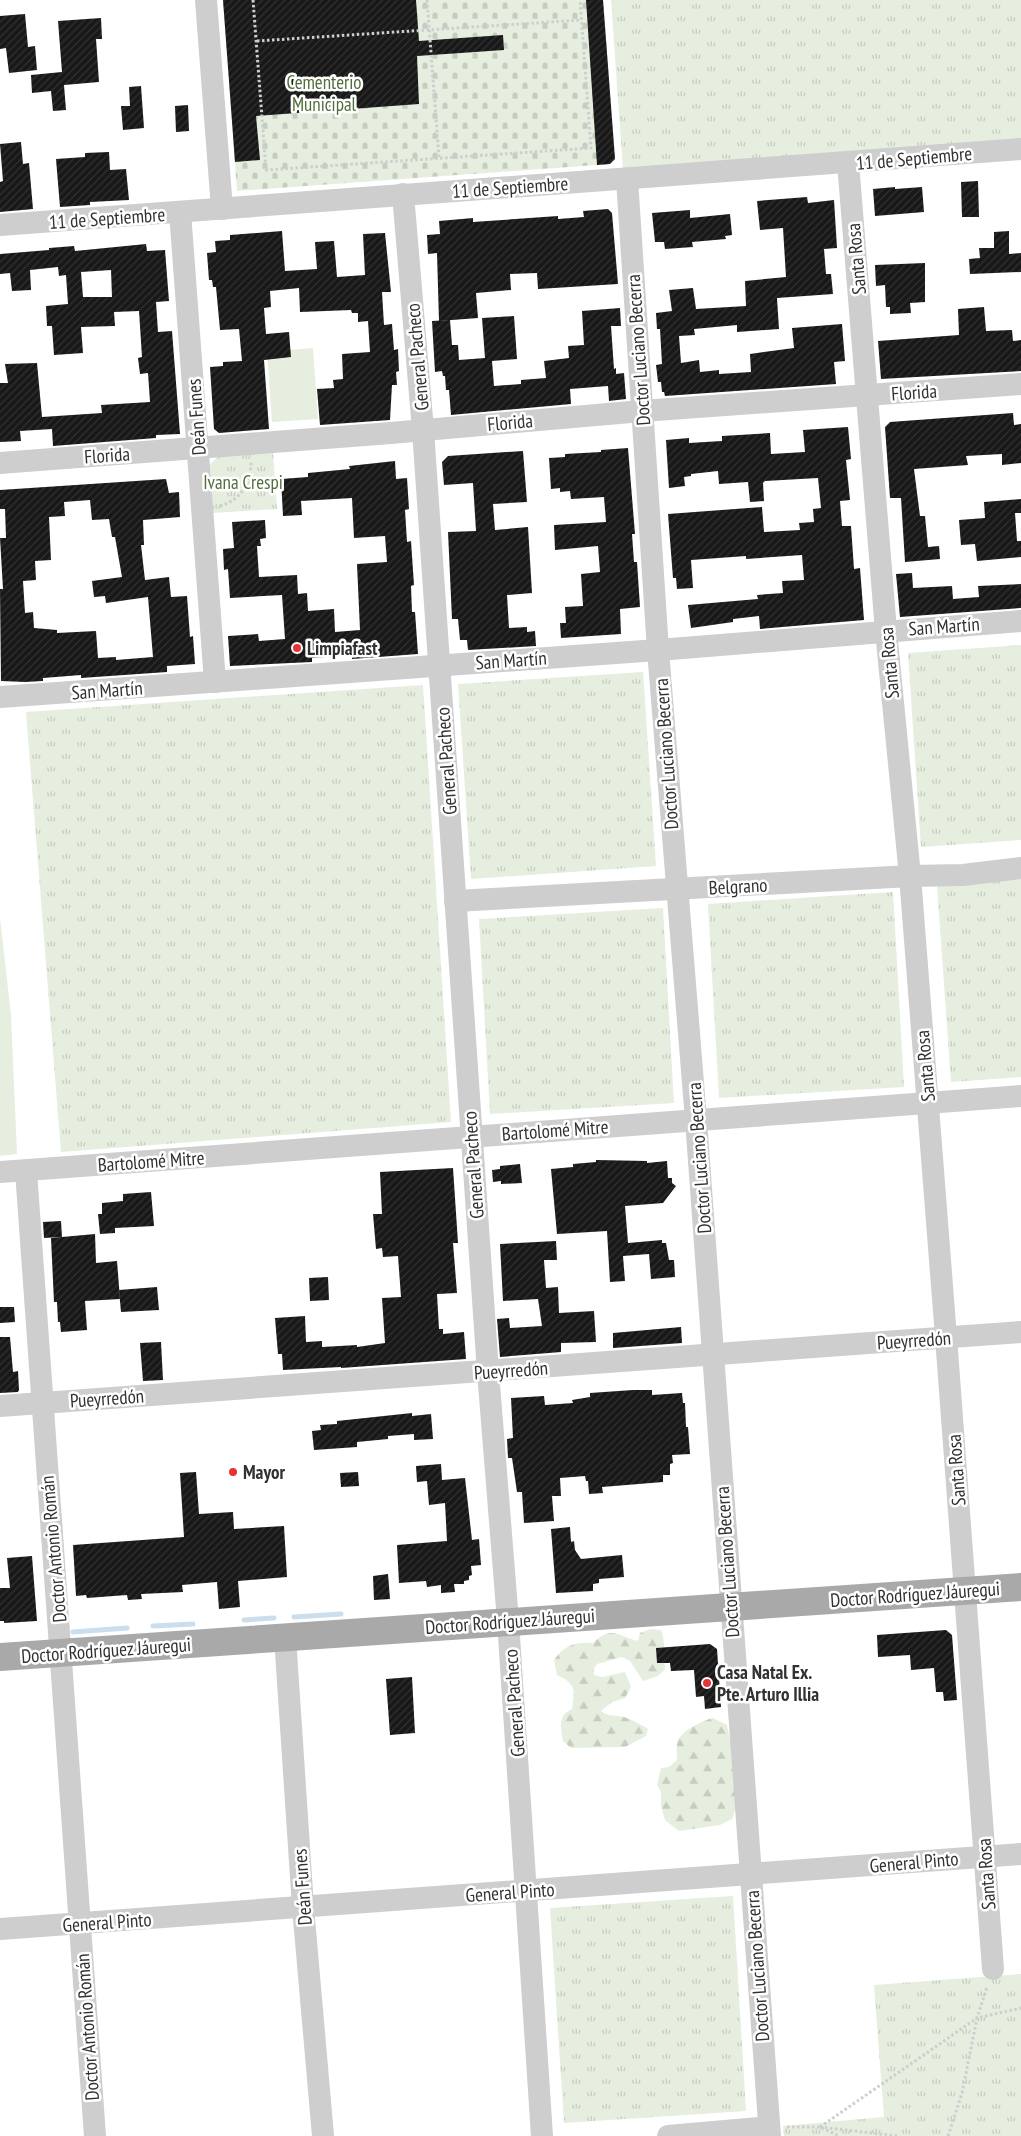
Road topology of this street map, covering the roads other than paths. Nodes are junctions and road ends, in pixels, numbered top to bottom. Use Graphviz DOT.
graph roads {
  1 [pos="206,0"];
  2 [pos="1021,149"];
  3 [pos="848,164"];
  4 [pos="627,180"];
  5 [pos="403,194"];
  6 [pos="222,209"];
  7 [pos="180,212"];
  8 [pos="0,226"];
  9 [pos="1021,384"];
  10 [pos="867,396"];
  11 [pos="642,410"];
  12 [pos="423,430"];
  13 [pos="198,448"];
  14 [pos="0,463"];
  15 [pos="1021,620"];
  16 [pos="886,631"];
  17 [pos="658,650"];
  18 [pos="440,665"];
  19 [pos="215,682"];
  20 [pos="0,697"];
  21 [pos="1021,868"];
  22 [pos="910,876"];
  23 [pos="676,889"];
  24 [pos="455,901"];
  25 [pos="1021,1096"];
  26 [pos="928,1103"];
  27 [pos="696,1120"];
  28 [pos="471,1136"];
  29 [pos="26,1170"];
  30 [pos="0,1172"];
  31 [pos="1021,1332"];
  32 [pos="946,1337"];
  33 [pos="713,1355"];
  34 [pos="488,1372"];
  35 [pos="41,1402"];
  36 [pos="0,1406"];
  37 [pos="1021,1586"];
  38 [pos="966,1590"];
  39 [pos="730,1606"];
  40 [pos="508,1622"];
  41 [pos="285,1637"];
  42 [pos="61,1653"];
  43 [pos="0,1657"];
  44 [pos="1021,1854"];
  45 [pos="985,1857"];
  46 [pos="750,1875"];
  47 [pos="526,1890"];
  48 [pos="303,1907"];
  49 [pos="80,1924"];
  50 [pos="0,1930"];
  51 [pos="993,1970"];
  52 [pos="769,2132"];
  53 [pos="95,2136"];
  54 [pos="323,2136"];
  55 [pos="542,2136"];
  56 [pos="668,2136"];
  1 -- 6 [label="street"];
  2 -- 3 [label="street, 11 de Septiembre"];
  3 -- 4 [label="street, 11 de Septiembre"];
  3 -- 10 [label="street, Santa Rosa"];
  4 -- 5 [label="street, 11 de Septiembre"];
  4 -- 11 [label="street, Doctor Luciano Becerra"];
  5 -- 6 [label="street, 11 de Septiembre"];
  5 -- 12 [label="street, General Pacheco"];
  6 -- 7 [label="street, 11 de Septiembre"];
  7 -- 8 [label="street, 11 de Septiembre"];
  7 -- 13 [label="street, Deán Funes"];
  9 -- 10 [label="street, Florida"];
  10 -- 11 [label="street, Florida"];
  10 -- 16 [label="street, Santa Rosa"];
  11 -- 12 [label="street, Florida"];
  11 -- 17 [label="street, Doctor Luciano Becerra"];
  12 -- 13 [label="street, Florida"];
  12 -- 18 [label="street, General Pacheco"];
  13 -- 14 [label="street, Florida"];
  13 -- 19 [label="street, Deán Funes"];
  15 -- 16 [label="street, San Martín"];
  16 -- 17 [label="street, San Martín"];
  16 -- 22 [label="street, Santa Rosa"];
  17 -- 18 [label="street, San Martín"];
  17 -- 23 [label="street, Doctor Luciano Becerra"];
  18 -- 19 [label="street, San Martín"];
  18 -- 24 [label="street, General Pacheco"];
  19 -- 20 [label="street, San Martín"];
  21 -- 22 [label="street, Belgrano"];
  22 -- 23 [label="street, Belgrano"];
  22 -- 26 [label="street, Santa Rosa"];
  23 -- 24 [label="street, Belgrano"];
  23 -- 27 [label="street, Doctor Luciano Becerra"];
  24 -- 28 [label="street, General Pacheco"];
  25 -- 26 [label="street, Bartolomé Mitre"];
  26 -- 27 [label="street, Bartolomé Mitre"];
  26 -- 32 [label="street, Santa Rosa"];
  27 -- 28 [label="street, Bartolomé Mitre"];
  27 -- 33 [label="street, Doctor Luciano Becerra"];
  28 -- 29 [label="street, Bartolomé Mitre"];
  28 -- 34 [label="street, General Pacheco"];
  29 -- 30 [label="street, Bartolomé Mitre"];
  29 -- 35 [label="street, Doctor Antonio Román"];
  31 -- 32 [label="street, Pueyrredón"];
  32 -- 33 [label="street, Pueyrredón"];
  32 -- 38 [label="street, Santa Rosa"];
  33 -- 34 [label="street, Pueyrredón"];
  33 -- 39 [label="street, Doctor Luciano Becerra"];
  34 -- 35 [label="street, Pueyrredón"];
  34 -- 40 [label="street, General Pacheco"];
  35 -- 36 [label="street, Pueyrredón"];
  35 -- 42 [label="street, Doctor Antonio Román"];
  37 -- 38 [label="main road, Doctor Rodríguez Jáuregui"];
  38 -- 39 [label="main road, Doctor Rodríguez Jáuregui"];
  38 -- 45 [label="street, Santa Rosa"];
  39 -- 40 [label="main road, Doctor Rodríguez Jáuregui"];
  39 -- 46 [label="street, Doctor Luciano Becerra"];
  40 -- 41 [label="main road, Doctor Rodríguez Jáuregui"];
  40 -- 47 [label="street, General Pacheco"];
  41 -- 42 [label="main road, Doctor Rodríguez Jáuregui"];
  41 -- 48 [label="street, Deán Funes"];
  42 -- 43 [label="main road, Doctor Rodríguez Jáuregui"];
  42 -- 49 [label="street, Doctor Antonio Román"];
  44 -- 45 [label="street, General Pinto"];
  45 -- 46 [label="street, General Pinto"];
  45 -- 51 [label="street, Santa Rosa"];
  46 -- 47 [label="street, General Pinto"];
  46 -- 52 [label="street, Doctor Luciano Becerra"];
  47 -- 48 [label="street, General Pinto"];
  47 -- 55 [label="street, General Pacheco"];
  48 -- 49 [label="street, General Pinto"];
  48 -- 54 [label="street, Deán Funes"];
  49 -- 50 [label="street, General Pinto"];
  49 -- 53 [label="street, Doctor Antonio Román"];
  52 -- 56 [label="street"];
}
